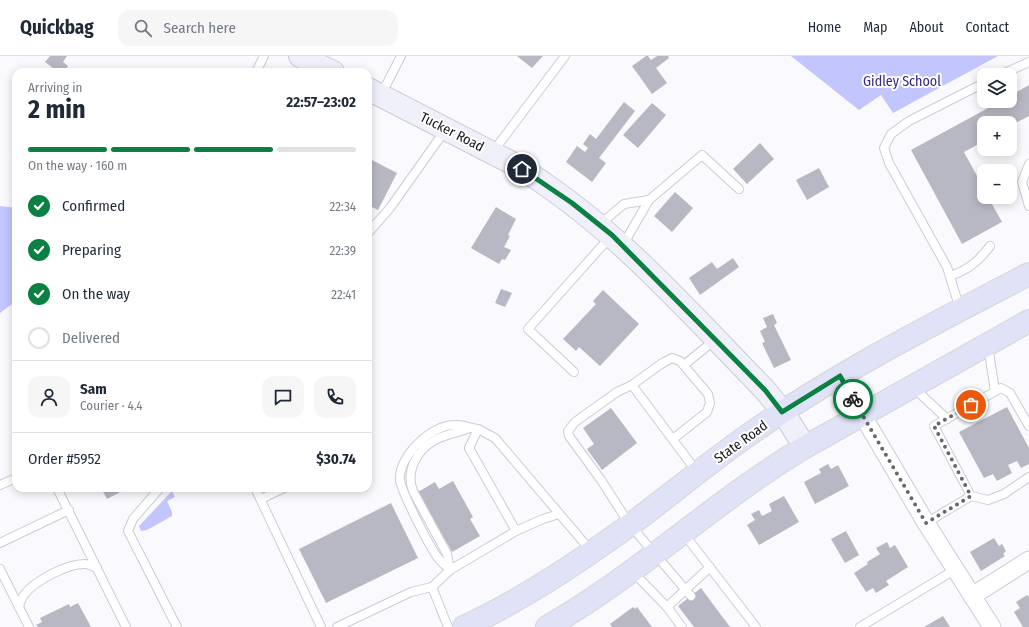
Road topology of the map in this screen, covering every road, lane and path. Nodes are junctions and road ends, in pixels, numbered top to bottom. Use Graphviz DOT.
graph roads {
  1 [pos="264,56"];
  2 [pos="300,56"];
  3 [pos="401,56"];
  4 [pos="565,56"];
  5 [pos="1029,62"];
  6 [pos="258,68"];
  7 [pos="325,68"];
  8 [pos="1016,68"];
  9 [pos="977,87"];
  10 [pos="374,92"];
  11 [pos="446,128"];
  12 [pos="492,152"];
  13 [pos="1029,164"];
  14 [pos="739,189"];
  15 [pos="650,200"];
  16 [pos="1029,206"];
  17 [pos="372,228"];
  18 [pos="611,235"];
  19 [pos="990,246"];
  20 [pos="1029,274"];
  21 [pos="950,276"];
  22 [pos="961,310"];
  23 [pos="1029,321"];
  24 [pos="716,339"];
  25 [pos="988,344"];
  26 [pos="684,365"];
  27 [pos="574,372"];
  28 [pos="840,376"];
  29 [pos="632,385"];
  30 [pos="912,387"];
  31 [pos="998,390"];
  32 [pos="782,412"];
  33 [pos="862,415"];
  34 [pos="947,419"];
  35 [pos="1029,426"];
  36 [pos="474,428"];
  37 [pos="672,439"];
  38 [pos="805,447"];
  39 [pos="698,473"];
  40 [pos="1029,477"];
  41 [pos="12,480"];
  42 [pos="0,484"];
  43 [pos="59,492"];
  44 [pos="157,492"];
  45 [pos="257,492"];
  46 [pos="275,492"];
  47 [pos="971,496"];
  48 [pos="260,499"];
  49 [pos="68,510"];
  50 [pos="558,514"];
  51 [pos="926,523"];
  52 [pos="630,525"];
  53 [pos="516,532"];
  54 [pos="683,533"];
  55 [pos="0,543"];
  56 [pos="592,552"];
  57 [pos="656,553"];
  58 [pos="1029,560"];
  59 [pos="710,567"];
  60 [pos="97,568"];
  61 [pos="0,569"];
  62 [pos="956,569"];
  63 [pos="450,570"];
  64 [pos="632,570"];
  65 [pos="432,587"];
  66 [pos="688,593"];
  67 [pos="972,596"];
  68 [pos="19,607"];
  69 [pos="667,607"];
  70 [pos="560,624"];
  71 [pos="29,627"];
  72 [pos="126,627"];
  73 [pos="177,627"];
  74 [pos="321,627"];
  75 [pos="338,627"];
  76 [pos="448,627"];
  77 [pos="464,627"];
  78 [pos="682,627"];
  79 [pos="756,627"];
  80 [pos="860,627"];
  81 [pos="992,627"];
  1 -- 6 [label="lane"];
  2 -- 7 [label="main road"];
  3 -- 10 [label="lane"];
  4 -- 12 [label="lane"];
  5 -- 8 [label="lane"];
  9 -- 21 [label="lane"];
  10 -- 11 [label="main road, Tucker Road"];
  11 -- 12 [label="main road, Tucker Road"];
  11 -- 17 [label="lane"];
  12 -- 18 [label="main road, Tucker Road"];
  13 -- 16 [label="lane"];
  14 -- 15 [label="lane"];
  15 -- 18 [label="lane"];
  15 -- 18 [label="lane"];
  18 -- 24 [label="main road, Tucker Road"];
  18 -- 27 [label="lane"];
  19 -- 21 [label="lane"];
  20 -- 22 [label="main road, State Road"];
  21 -- 22 [label="lane"];
  22 -- 28 [label="main road, State Road"];
  23 -- 25 [label="main road"];
  24 -- 26 [label="lane"];
  24 -- 32 [label="main road, Tucker Road"];
  25 -- 30 [label="main road"];
  25 -- 31 [label="lane"];
  26 -- 29 [label="lane"];
  26 -- 37 [label="lane"];
  28 -- 32 [label="main road, State Road"];
  28 -- 33 [label="street"];
  29 -- 37 [label="lane"];
  29 -- 52 [label="lane"];
  30 -- 33 [label="main road"];
  30 -- 34 [label="lane"];
  31 -- 34 [label="lane"];
  31 -- 35 [label="lane"];
  32 -- 38 [label="main road, Tucker Road"];
  32 -- 39 [label="main road, State Road"];
  33 -- 38 [label="main road"];
  33 -- 51 [label="street"];
  34 -- 47 [label="lane"];
  36 -- 50 [label="lane"];
  36 -- 53 [label="lane"];
  36 -- 63 [label="lane"];
  37 -- 39 [label="lane"];
  38 -- 54 [label="main road"];
  39 -- 52 [label="main road, State Road"];
  40 -- 47 [label="lane"];
  41 -- 42 [label="lane"];
  43 -- 49 [label="lane"];
  44 -- 73 [label="lane"];
  45 -- 48 [label="lane"];
  46 -- 48 [label="lane"];
  47 -- 51 [label="lane"];
  48 -- 74 [label="lane"];
  49 -- 55 [label="lane"];
  49 -- 60 [label="lane"];
  50 -- 53 [label="lane"];
  50 -- 56 [label="lane"];
  51 -- 62 [label="street"];
  52 -- 56 [label="main road, State Road"];
  52 -- 57 [label="lane"];
  53 -- 63 [label="lane"];
  54 -- 57 [label="main road"];
  54 -- 59 [label="lane"];
  56 -- 77 [label="main road, State Road"];
  57 -- 64 [label="main road"];
  57 -- 66 [label="lane"];
  58 -- 67 [label="street"];
  59 -- 66 [label="lane"];
  59 -- 79 [label="lane"];
  60 -- 68 [label="lane"];
  60 -- 72 [label="lane"];
  61 -- 68 [label="lane"];
  62 -- 67 [label="street"];
  62 -- 80 [label="lane"];
  63 -- 65 [label="lane"];
  64 -- 69 [label="lane"];
  64 -- 70 [label="main road"];
  65 -- 75 [label="lane"];
  65 -- 76 [label="lane"];
  66 -- 69 [label="lane"];
  67 -- 81 [label="street"];
  68 -- 71 [label="lane"];
  69 -- 78 [label="lane"];
}
